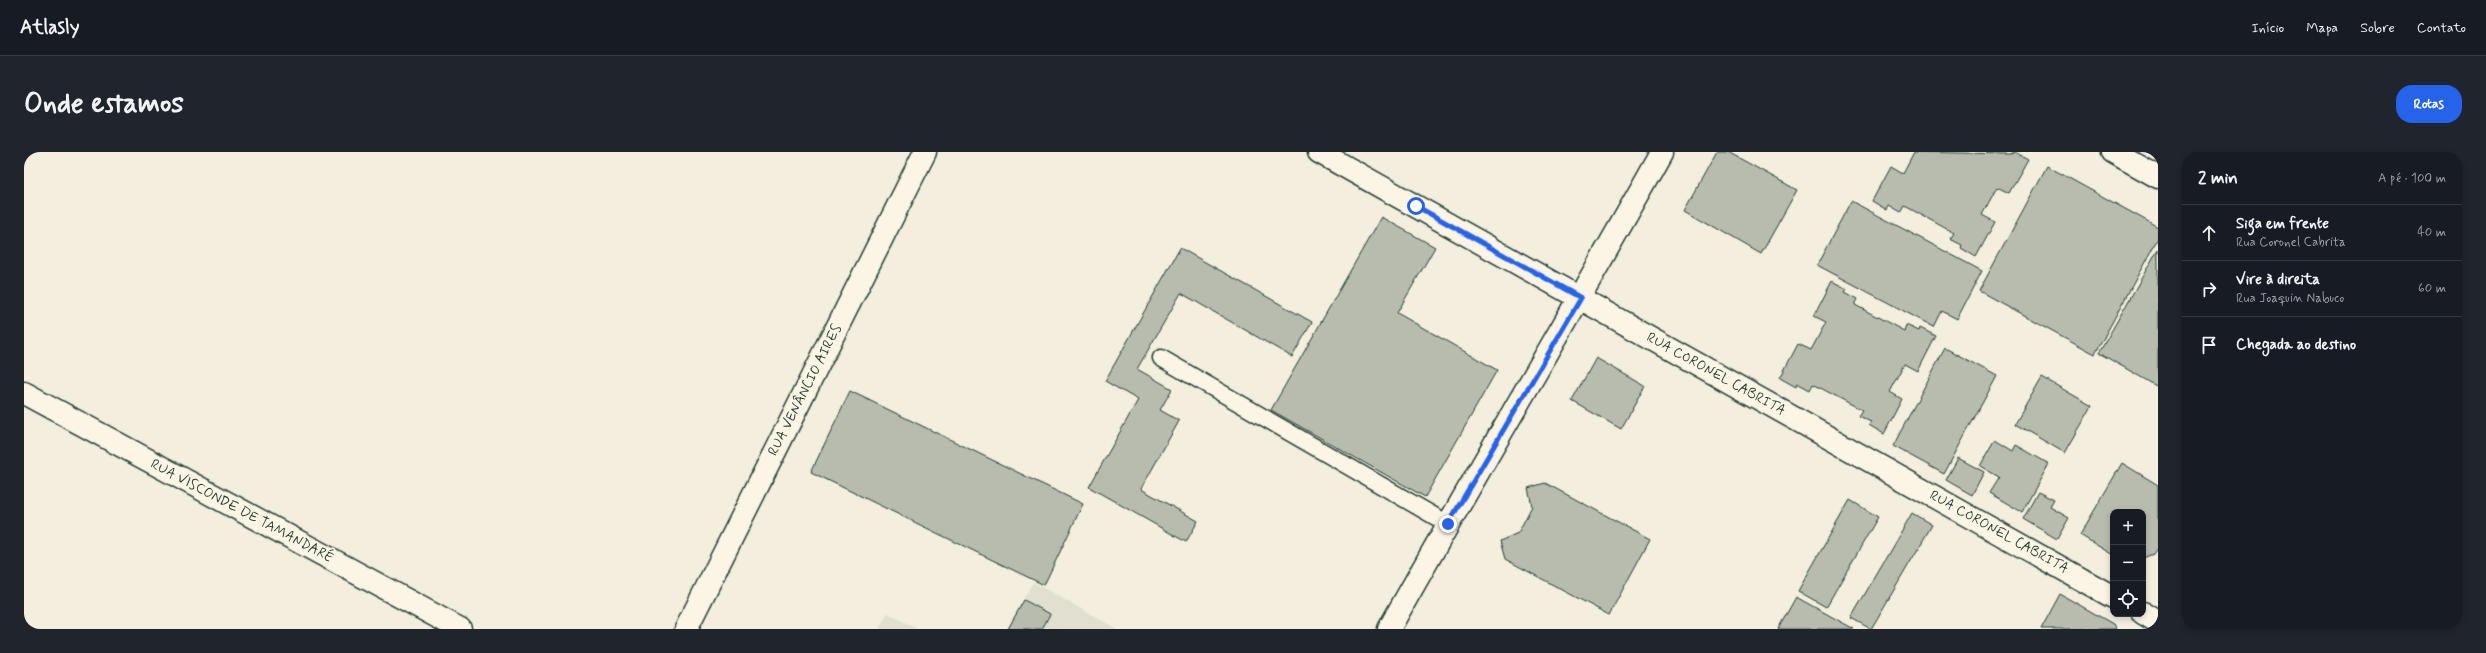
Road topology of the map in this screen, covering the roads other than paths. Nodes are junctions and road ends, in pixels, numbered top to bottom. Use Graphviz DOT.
graph roads {
  1 [pos="925,152"];
  2 [pos="1319,152"];
  3 [pos="1662,152"];
  4 [pos="2113,152"];
  5 [pos="2158,177"];
  6 [pos="1581,298"];
  7 [pos="1161,358"];
  8 [pos="24,393"];
  9 [pos="1448,524"];
  10 [pos="2110,595"];
  11 [pos="2146,615"];
  12 [pos="2158,622"];
  13 [pos="460,629"];
  14 [pos="686,629"];
  15 [pos="1389,629"];
  1 -- 14 [label="street, RUA VENÂNCIO AIRES"];
  2 -- 6 [label="street, RUA CORONEL CABRITA"];
  3 -- 6 [label="street"];
  4 -- 5 [label="street"];
  6 -- 9 [label="street"];
  6 -- 10 [label="street, RUA CORONEL CABRITA"];
  7 -- 9 [label="lane"];
  8 -- 13 [label="street, RUA VISCONDE DE TAMANDARÉ"];
  9 -- 15 [label="street"];
  11 -- 12 [label="street"];
}
